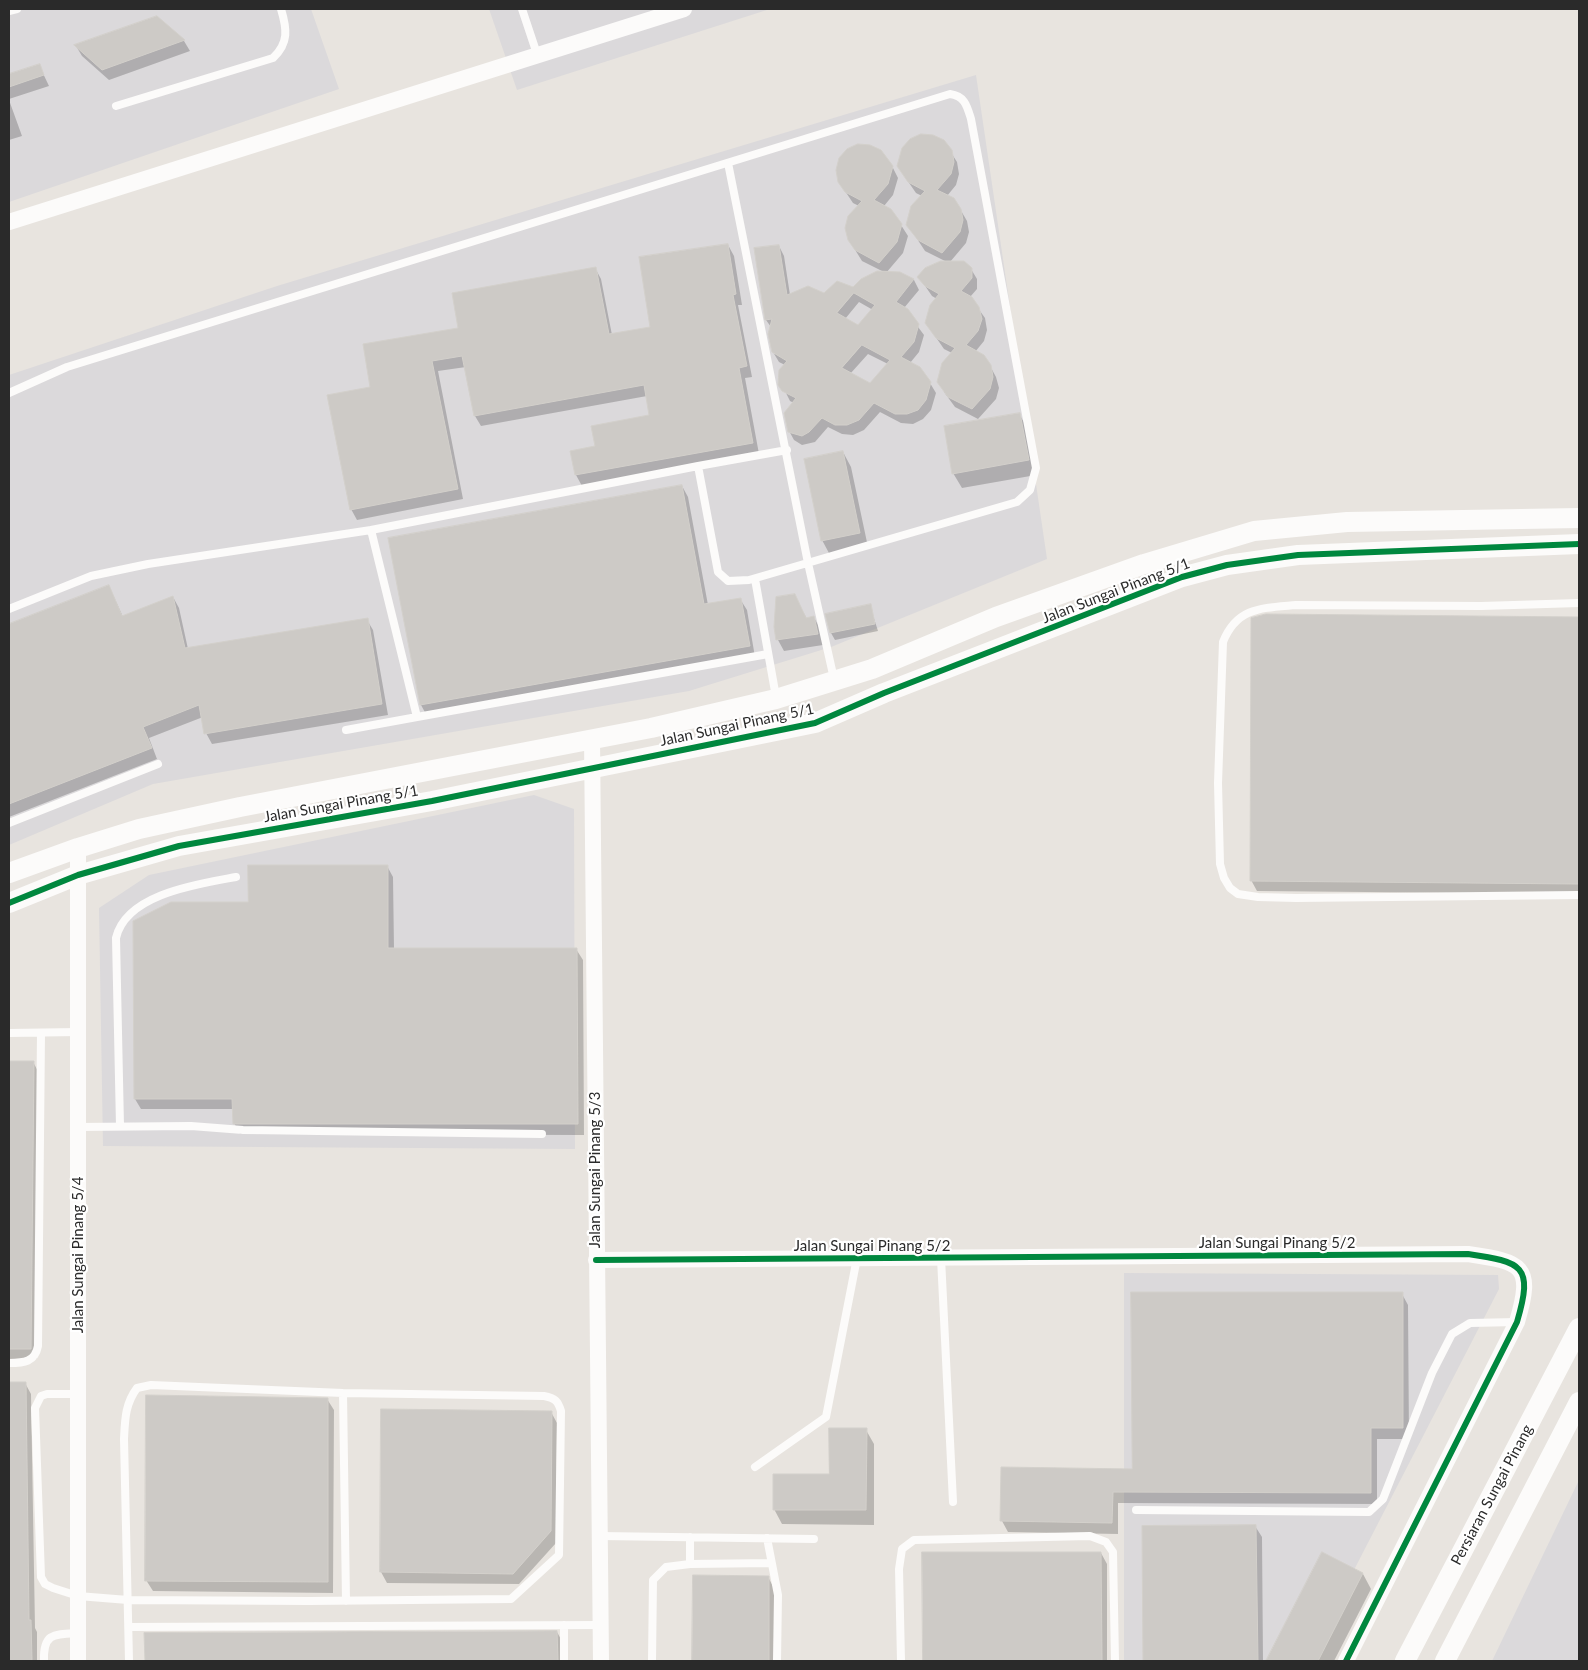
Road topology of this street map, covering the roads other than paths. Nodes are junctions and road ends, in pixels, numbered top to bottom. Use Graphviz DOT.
graph roads {
  1 [pos="17,9"];
  2 [pos="281,9"];
  3 [pos="522,9"];
  4 [pos="684,9"];
  5 [pos="9,11"];
  6 [pos="537,54"];
  7 [pos="116,106"];
  8 [pos="728,163"];
  9 [pos="9,222"];
  10 [pos="9,394"];
  11 [pos="787,450"];
  12 [pos="698,466"];
  13 [pos="1579,518"];
  14 [pos="371,530"];
  15 [pos="1579,544"];
  16 [pos="808,563"];
  17 [pos="755,579"];
  18 [pos="1579,603"];
  19 [pos="9,609"];
  20 [pos="768,654"];
  21 [pos="835,681"];
  22 [pos="776,699"];
  23 [pos="417,716"];
  24 [pos="346,730"];
  25 [pos="592,739"];
  26 [pos="158,764"];
  27 [pos="592,767"];
  28 [pos="9,823"];
  29 [pos="78,848"];
  30 [pos="9,873"];
  31 [pos="78,875"];
  32 [pos="236,876"];
  33 [pos="1579,894"];
  34 [pos="9,903"];
  35 [pos="41,1032"];
  36 [pos="78,1032"];
  37 [pos="9,1033"];
  38 [pos="120,1126"];
  39 [pos="78,1127"];
  40 [pos="542,1134"];
  41 [pos="857,1258"];
  42 [pos="941,1258"];
  43 [pos="596,1260"];
  44 [pos="1516,1322"];
  45 [pos="1579,1328"];
  46 [pos="9,1364"];
  47 [pos="344,1393"];
  48 [pos="78,1394"];
  49 [pos="1579,1402"];
  50 [pos="755,1467"];
  51 [pos="953,1502"];
  52 [pos="1136,1510"];
  53 [pos="600,1536"];
  54 [pos="690,1537"];
  55 [pos="767,1538"];
  56 [pos="814,1539"];
  57 [pos="770,1563"];
  58 [pos="690,1564"];
  59 [pos="78,1596"];
  60 [pos="128,1600"];
  61 [pos="346,1601"];
  62 [pos="564,1625"];
  63 [pos="601,1625"];
  64 [pos="129,1627"];
  65 [pos="78,1632"];
  66 [pos="44,1661"];
  67 [pos="78,1661"];
  68 [pos="129,1661"];
  69 [pos="564,1661"];
  70 [pos="601,1661"];
  71 [pos="652,1661"];
  72 [pos="777,1661"];
  73 [pos="900,1661"];
  74 [pos="1115,1661"];
  75 [pos="1346,1661"];
  76 [pos="1405,1661"];
  77 [pos="1445,1661"];
  1 -- 5 [label="lane"];
  2 -- 7 [label="lane"];
  3 -- 6 [label="lane"];
  4 -- 6 [label="street"];
  6 -- 9 [label="street"];
  8 -- 10 [label="lane"];
  8 -- 11 [label="lane"];
  8 -- 16 [label="lane"];
  11 -- 12 [label="lane"];
  11 -- 16 [label="lane"];
  12 -- 14 [label="lane"];
  12 -- 17 [label="lane"];
  13 -- 21 [label="street, Jalan Sungai Pinang 5/1"];
  14 -- 19 [label="lane"];
  14 -- 23 [label="lane"];
  15 -- 27 [label="street, Jalan Sungai Pinang 5/1"];
  16 -- 17 [label="lane"];
  16 -- 21 [label="lane"];
  17 -- 20 [label="lane"];
  18 -- 33 [label="lane"];
  20 -- 22 [label="lane"];
  20 -- 23 [label="lane"];
  21 -- 22 [label="street, Jalan Sungai Pinang 5/1"];
  22 -- 25 [label="street, Jalan Sungai Pinang 5/1"];
  23 -- 24 [label="lane"];
  25 -- 27 [label="street, Jalan Sungai Pinang 5/3"];
  25 -- 29 [label="street, Jalan Sungai Pinang 5/1"];
  26 -- 28 [label="lane"];
  27 -- 31 [label="street, Jalan Sungai Pinang 5/1"];
  27 -- 43 [label="street, Jalan Sungai Pinang 5/3"];
  29 -- 30 [label="street, Jalan Sungai Pinang 5/1"];
  29 -- 31 [label="street, Jalan Sungai Pinang 5/4"];
  31 -- 34 [label="street, Jalan Sungai Pinang 5/1"];
  31 -- 36 [label="street, Jalan Sungai Pinang 5/4"];
  32 -- 38 [label="lane"];
  35 -- 36 [label="lane"];
  35 -- 37 [label="lane"];
  35 -- 46 [label="lane"];
  36 -- 39 [label="street, Jalan Sungai Pinang 5/4"];
  38 -- 39 [label="lane"];
  38 -- 40 [label="lane"];
  39 -- 48 [label="street, Jalan Sungai Pinang 5/4"];
  41 -- 42 [label="street, Jalan Sungai Pinang 5/2"];
  41 -- 43 [label="street, Jalan Sungai Pinang 5/2"];
  41 -- 50 [label="lane"];
  42 -- 44 [label="street, Jalan Sungai Pinang 5/2"];
  42 -- 51 [label="lane"];
  43 -- 53 [label="street, Jalan Sungai Pinang 5/3"];
  44 -- 52 [label="lane"];
  44 -- 75 [label="street, Jalan Sungai Pinang 5/2"];
  45 -- 76 [label="street, Persiaran Sungai Pinang"];
  47 -- 60 [label="lane"];
  47 -- 61 [label="lane"];
  47 -- 61 [label="lane"];
  48 -- 59 [label="street, Jalan Sungai Pinang 5/4"];
  48 -- 59 [label="lane"];
  49 -- 77 [label="street"];
  53 -- 54 [label="lane"];
  53 -- 63 [label="street, Jalan Sungai Pinang 5/3"];
  54 -- 55 [label="lane"];
  54 -- 58 [label="lane"];
  55 -- 56 [label="lane"];
  55 -- 57 [label="lane"];
  57 -- 58 [label="lane"];
  57 -- 72 [label="lane"];
  58 -- 71 [label="lane"];
  59 -- 60 [label="lane"];
  59 -- 65 [label="street, Jalan Sungai Pinang 5/4"];
  60 -- 61 [label="lane"];
  60 -- 64 [label="lane"];
  62 -- 63 [label="lane"];
  62 -- 64 [label="lane"];
  62 -- 69 [label="lane"];
  63 -- 70 [label="street, Jalan Sungai Pinang 5/3"];
  64 -- 68 [label="lane"];
  65 -- 66 [label="lane"];
  65 -- 67 [label="street, Jalan Sungai Pinang 5/4"];
  73 -- 74 [label="lane"];
}
